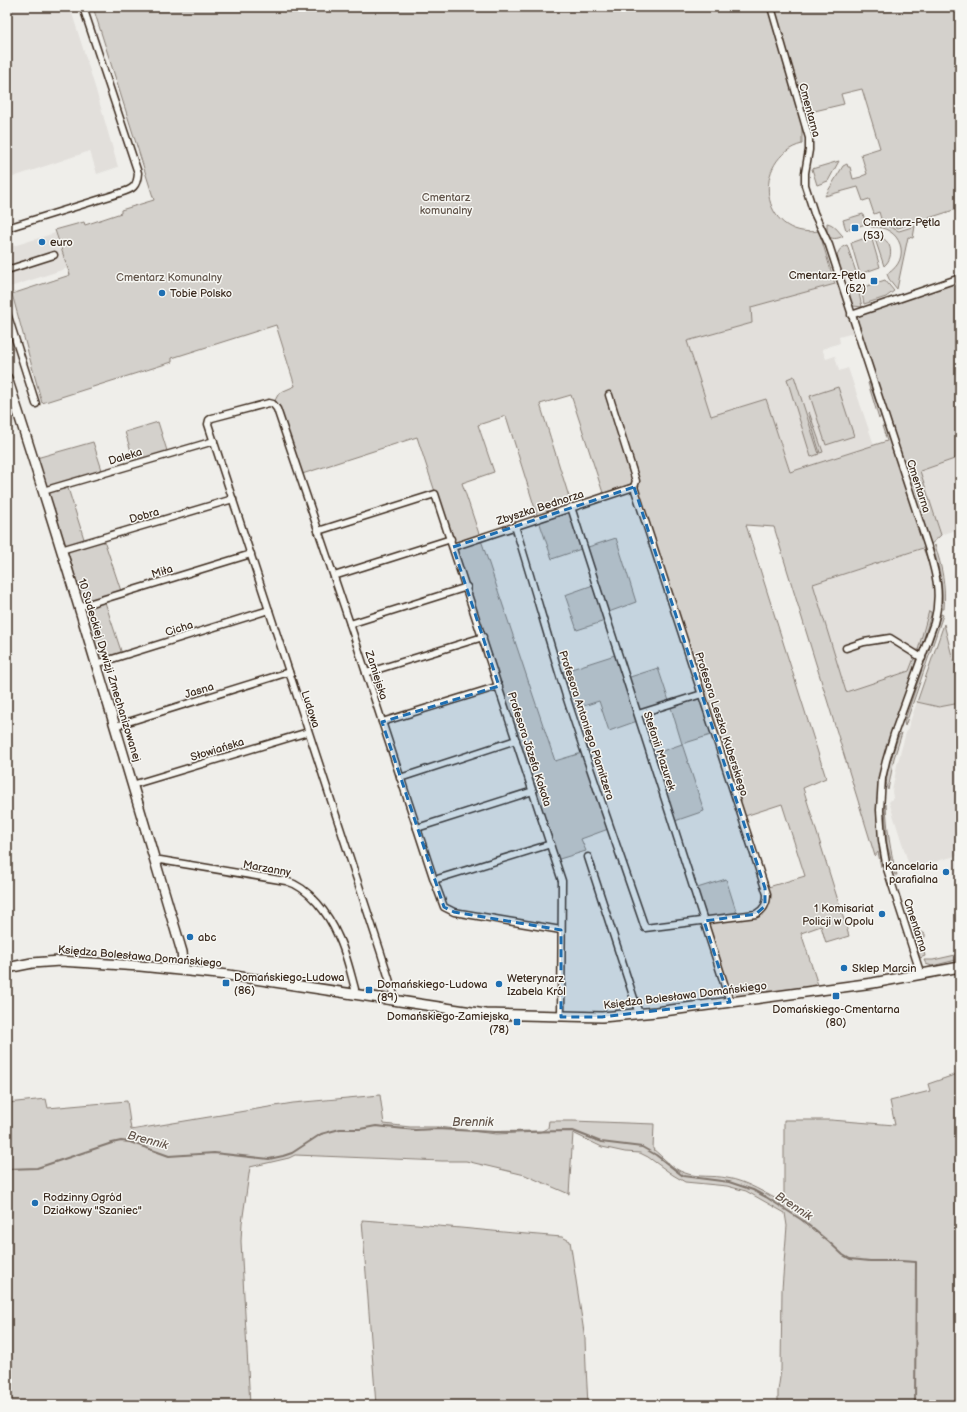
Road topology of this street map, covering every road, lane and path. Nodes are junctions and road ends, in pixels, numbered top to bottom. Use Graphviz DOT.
graph roads {
  1 [pos="83,7"];
  2 [pos="771,7"];
  3 [pos="7,228"];
  4 [pos="54,255"];
  5 [pos="7,270"];
  6 [pos="960,278"];
  7 [pos="7,313"];
  8 [pos="851,315"];
  9 [pos="7,378"];
  10 [pos="609,395"];
  11 [pos="36,404"];
  12 [pos="208,424"];
  13 [pos="214,441"];
  14 [pos="634,486"];
  15 [pos="43,492"];
  16 [pos="233,499"];
  17 [pos="571,507"];
  18 [pos="516,526"];
  19 [pos="318,531"];
  20 [pos="451,539"];
  21 [pos="453,547"];
  22 [pos="61,550"];
  23 [pos="251,554"];
  24 [pos="334,576"];
  25 [pos="467,587"];
  26 [pos="78,607"];
  27 [pos="269,610"];
  28 [pos="350,624"];
  29 [pos="483,637"];
  30 [pos="846,648"];
  31 [pos="922,658"];
  32 [pos="96,664"];
  33 [pos="289,672"];
  34 [pos="366,673"];
  35 [pos="498,686"];
  36 [pos="702,694"];
  37 [pos="638,714"];
  38 [pos="382,722"];
  39 [pos="115,726"];
  40 [pos="308,732"];
  41 [pos="516,740"];
  42 [pos="400,778"];
  43 [pos="132,785"];
  44 [pos="533,791"];
  45 [pos="417,828"];
  46 [pos="551,844"];
  47 [pos="588,857"];
  48 [pos="154,859"];
  49 [pos="434,880"];
  50 [pos="704,921"];
  51 [pos="645,928"];
  52 [pos="561,930"];
  53 [pos="960,966"];
  54 [pos="7,968"];
  55 [pos="184,970"];
  56 [pos="921,975"];
  57 [pos="354,994"];
  58 [pos="394,1001"];
  59 [pos="730,1002"];
  60 [pos="639,1014"];
  61 [pos="560,1017"];
  1 -- 3 [label="street"];
  2 -- 8 [label="street, Cmentarna"];
  4 -- 5 [label="street"];
  6 -- 8 [label="street"];
  7 -- 11 [label="street"];
  8 -- 31 [label="street, Cmentarna"];
  9 -- 15 [label="main road, 10 Sudeckiej Dywizji Zmechanizowanej"];
  10 -- 14 [label="street, Profesora Leszka Kuberskiego"];
  12 -- 13 [label="street, Ludowa"];
  12 -- 19 [label="street, Zamiejska"];
  13 -- 15 [label="street, Daleka"];
  13 -- 16 [label="street, Ludowa"];
  14 -- 17 [label="street, Zbyszka Bednorza"];
  14 -- 36 [label="street, Profesora Leszka Kuberskiego"];
  15 -- 22 [label="main road, 10 Sudeckiej Dywizji Zmechanizowanej"];
  16 -- 22 [label="street, Dobra"];
  16 -- 23 [label="street, Ludowa"];
  17 -- 18 [label="street, Zbyszka Bednorza"];
  17 -- 37 [label="street, Stefanii Mazurek"];
  18 -- 21 [label="street, Zbyszka Bednorza"];
  18 -- 51 [label="street, Profesora Antoniego Plamitzera"];
  19 -- 20 [label="street, Profesora Józefa Kokota"];
  19 -- 24 [label="street, Zamiejska"];
  20 -- 21 [label="street, Profesora Józefa Kokota"];
  20 -- 24 [label="street"];
  21 -- 25 [label="street, Profesora Józefa Kokota"];
  22 -- 26 [label="main road, 10 Sudeckiej Dywizji Zmechanizowanej"];
  23 -- 26 [label="street, Miła"];
  23 -- 27 [label="street, Ludowa"];
  24 -- 28 [label="street, Zamiejska"];
  25 -- 28 [label="street"];
  25 -- 29 [label="street, Profesora Józefa Kokota"];
  26 -- 32 [label="main road, 10 Sudeckiej Dywizji Zmechanizowanej"];
  27 -- 32 [label="street, Cicha"];
  27 -- 33 [label="street, Ludowa"];
  28 -- 34 [label="street, Zamiejska"];
  29 -- 34 [label="street"];
  29 -- 35 [label="street, Profesora Józefa Kokota"];
  30 -- 31 [label="street"];
  31 -- 56 [label="street, Cmentarna"];
  32 -- 39 [label="main road, 10 Sudeckiej Dywizji Zmechanizowanej"];
  33 -- 39 [label="street, Jasna"];
  33 -- 40 [label="street, Ludowa"];
  34 -- 38 [label="street, Zamiejska"];
  35 -- 38 [label="street"];
  35 -- 41 [label="street, Profesora Józefa Kokota"];
  36 -- 37 [label="street"];
  36 -- 50 [label="street, Profesora Leszka Kuberskiego"];
  37 -- 50 [label="street, Stefanii Mazurek"];
  38 -- 42 [label="street, Zamiejska"];
  39 -- 43 [label="main road, 10 Sudeckiej Dywizji Zmechanizowanej"];
  40 -- 43 [label="street, Słowiańska"];
  40 -- 58 [label="street, Ludowa"];
  41 -- 42 [label="street"];
  41 -- 44 [label="street, Profesora Józefa Kokota"];
  42 -- 45 [label="street, Zamiejska"];
  43 -- 48 [label="main road, 10 Sudeckiej Dywizji Zmechanizowanej"];
  44 -- 45 [label="street"];
  44 -- 46 [label="street, Profesora Józefa Kokota"];
  45 -- 49 [label="street, Zamiejska"];
  46 -- 49 [label="street"];
  46 -- 52 [label="street, Profesora Józefa Kokota"];
  47 -- 60 [label="street"];
  48 -- 55 [label="main road, 10 Sudeckiej Dywizji Zmechanizowanej"];
  48 -- 57 [label="street, Marzanny"];
  49 -- 52 [label="street, Zamiejska"];
  50 -- 51 [label="street, Profesora Leszka Kuberskiego"];
  50 -- 59 [label="street, Stefanii Mazurek"];
  52 -- 61 [label="street, Profesora Józefa Kokota"];
  53 -- 56 [label="main road, Księdza Bolesława Domańskiego"];
  54 -- 55 [label="main road, Księdza Bolesława Domańskiego"];
  55 -- 57 [label="main road, Księdza Bolesława Domańskiego"];
  56 -- 59 [label="main road, Księdza Bolesława Domańskiego"];
  57 -- 58 [label="main road, Księdza Bolesława Domańskiego"];
  58 -- 61 [label="main road, Księdza Bolesława Domańskiego"];
  59 -- 60 [label="main road, Księdza Bolesława Domańskiego"];
  60 -- 61 [label="main road, Księdza Bolesława Domańskiego"];
}
